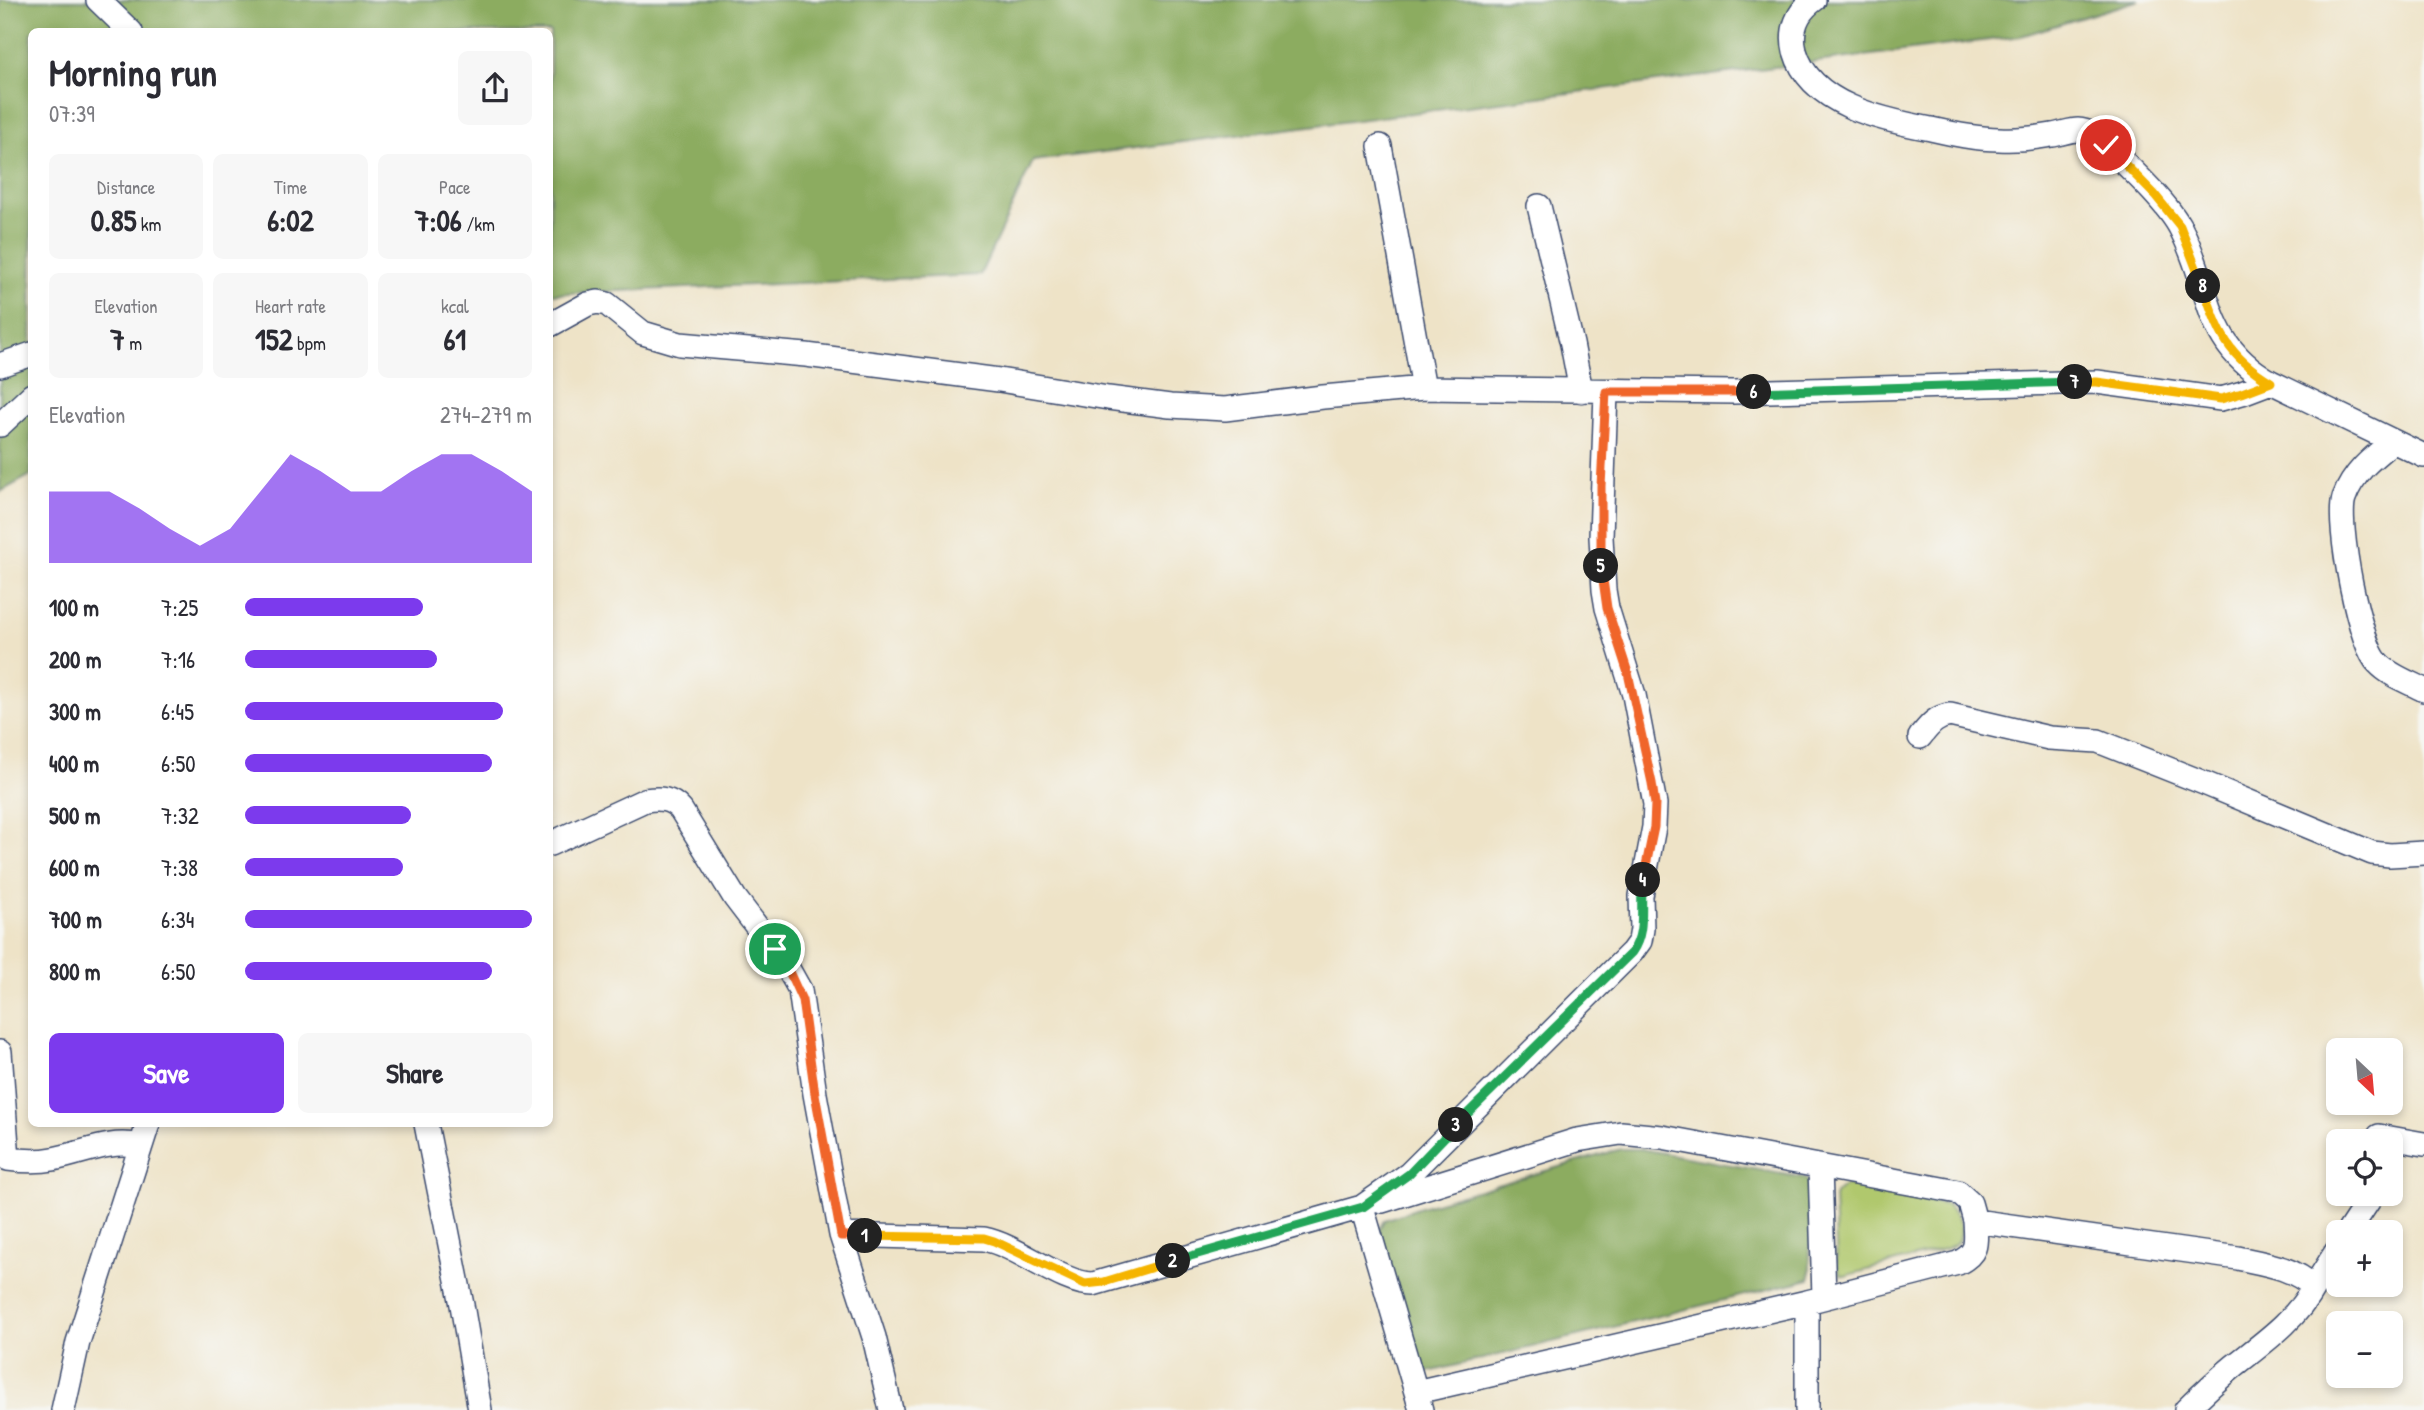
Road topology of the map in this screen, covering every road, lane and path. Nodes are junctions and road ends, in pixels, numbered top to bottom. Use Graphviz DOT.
graph roads {
  1 [pos="98,0"];
  2 [pos="1814,0"];
  3 [pos="127,28"];
  4 [pos="1380,146"];
  5 [pos="1539,206"];
  6 [pos="553,323"];
  7 [pos="28,355"];
  8 [pos="0,365"];
  9 [pos="2271,382"];
  10 [pos="1424,388"];
  11 [pos="1581,391"];
  12 [pos="1606,392"];
  13 [pos="28,399"];
  14 [pos="0,425"];
  15 [pos="2392,442"];
  16 [pos="2424,456"];
  17 [pos="2424,690"];
  18 [pos="1920,737"];
  19 [pos="553,843"];
  20 [pos="2424,853"];
  21 [pos="0,1052"];
  22 [pos="147,1127"];
  23 [pos="427,1127"];
  24 [pos="2403,1140"];
  25 [pos="2424,1144"];
  26 [pos="141,1146"];
  27 [pos="4,1158"];
  28 [pos="1820,1167"];
  29 [pos="1363,1207"];
  30 [pos="1975,1221"];
  31 [pos="841,1236"];
  32 [pos="2326,1268"];
  33 [pos="2314,1287"];
  34 [pos="1816,1299"];
  35 [pos="1419,1401"];
  36 [pos="63,1410"];
  37 [pos="480,1410"];
  38 [pos="891,1410"];
  39 [pos="1807,1410"];
  40 [pos="2186,1410"];
  1 -- 3 [label="street"];
  2 -- 9 [label="street"];
  4 -- 10 [label="street"];
  5 -- 11 [label="street"];
  6 -- 10 [label="street"];
  7 -- 8 [label="street"];
  9 -- 12 [label="street"];
  9 -- 15 [label="street"];
  10 -- 11 [label="street"];
  11 -- 12 [label="street"];
  12 -- 29 [label="street"];
  13 -- 14 [label="street"];
  15 -- 16 [label="street"];
  15 -- 17 [label="street"];
  18 -- 20 [label="street"];
  19 -- 31 [label="street"];
  21 -- 27 [label="street"];
  22 -- 26 [label="street"];
  23 -- 37 [label="street"];
  24 -- 25 [label="street"];
  26 -- 27 [label="street"];
  26 -- 36 [label="street"];
  28 -- 29 [label="street"];
  28 -- 30 [label="street"];
  28 -- 34 [label="street"];
  29 -- 31 [label="street"];
  29 -- 35 [label="street"];
  30 -- 33 [label="street"];
  30 -- 34 [label="street"];
  31 -- 38 [label="street"];
  32 -- 33 [label="street"];
  33 -- 40 [label="street"];
  34 -- 35 [label="street"];
  34 -- 39 [label="street"];
}
